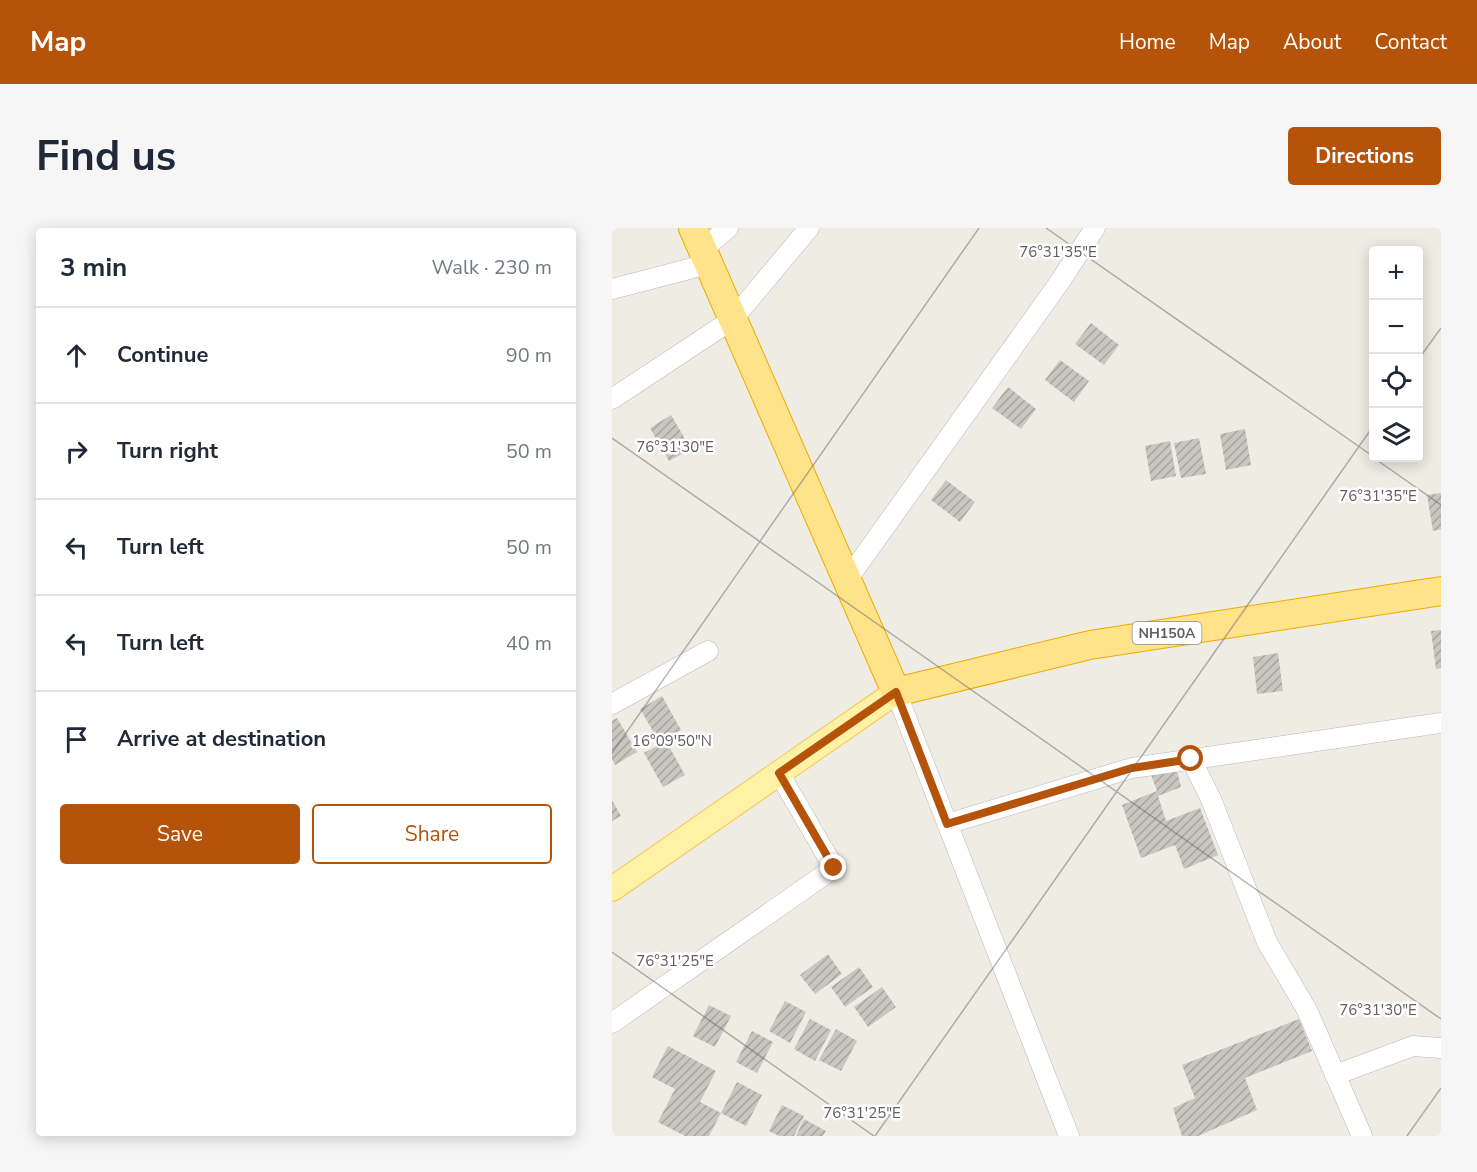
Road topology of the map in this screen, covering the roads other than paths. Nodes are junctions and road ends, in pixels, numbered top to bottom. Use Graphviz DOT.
graph roads {
  1 [pos="728,228"];
  2 [pos="809,228"];
  3 [pos="1095,228"];
  4 [pos="701,247"];
  5 [pos="612,288"];
  6 [pos="733,319"];
  7 [pos="612,399"];
  8 [pos="847,580"];
  9 [pos="1441,591"];
  10 [pos="708,651"];
  11 [pos="896,692"];
  12 [pos="612,704"];
  13 [pos="1441,723"];
  14 [pos="1191,759"];
  15 [pos="779,773"];
  16 [pos="947,824"];
  17 [pos="612,889"];
  18 [pos="612,1023"];
  19 [pos="1441,1048"];
  20 [pos="1335,1075"];
  21 [pos="1069,1136"];
  22 [pos="1362,1136"];
  1 -- 4 [label="street"];
  2 -- 6 [label="street"];
  3 -- 8 [label="street"];
  4 -- 5 [label="street"];
  4 -- 6 [label="highway"];
  6 -- 7 [label="street"];
  6 -- 8 [label="highway"];
  8 -- 11 [label="highway"];
  9 -- 11 [label="highway, NH150A"];
  10 -- 12 [label="street"];
  11 -- 15 [label="main road"];
  11 -- 16 [label="street"];
  13 -- 14 [label="street"];
  14 -- 16 [label="street"];
  14 -- 20 [label="street"];
  15 -- 17 [label="main road"];
  15 -- 18 [label="street"];
  16 -- 21 [label="street"];
  19 -- 20 [label="street"];
  20 -- 22 [label="street"];
}
